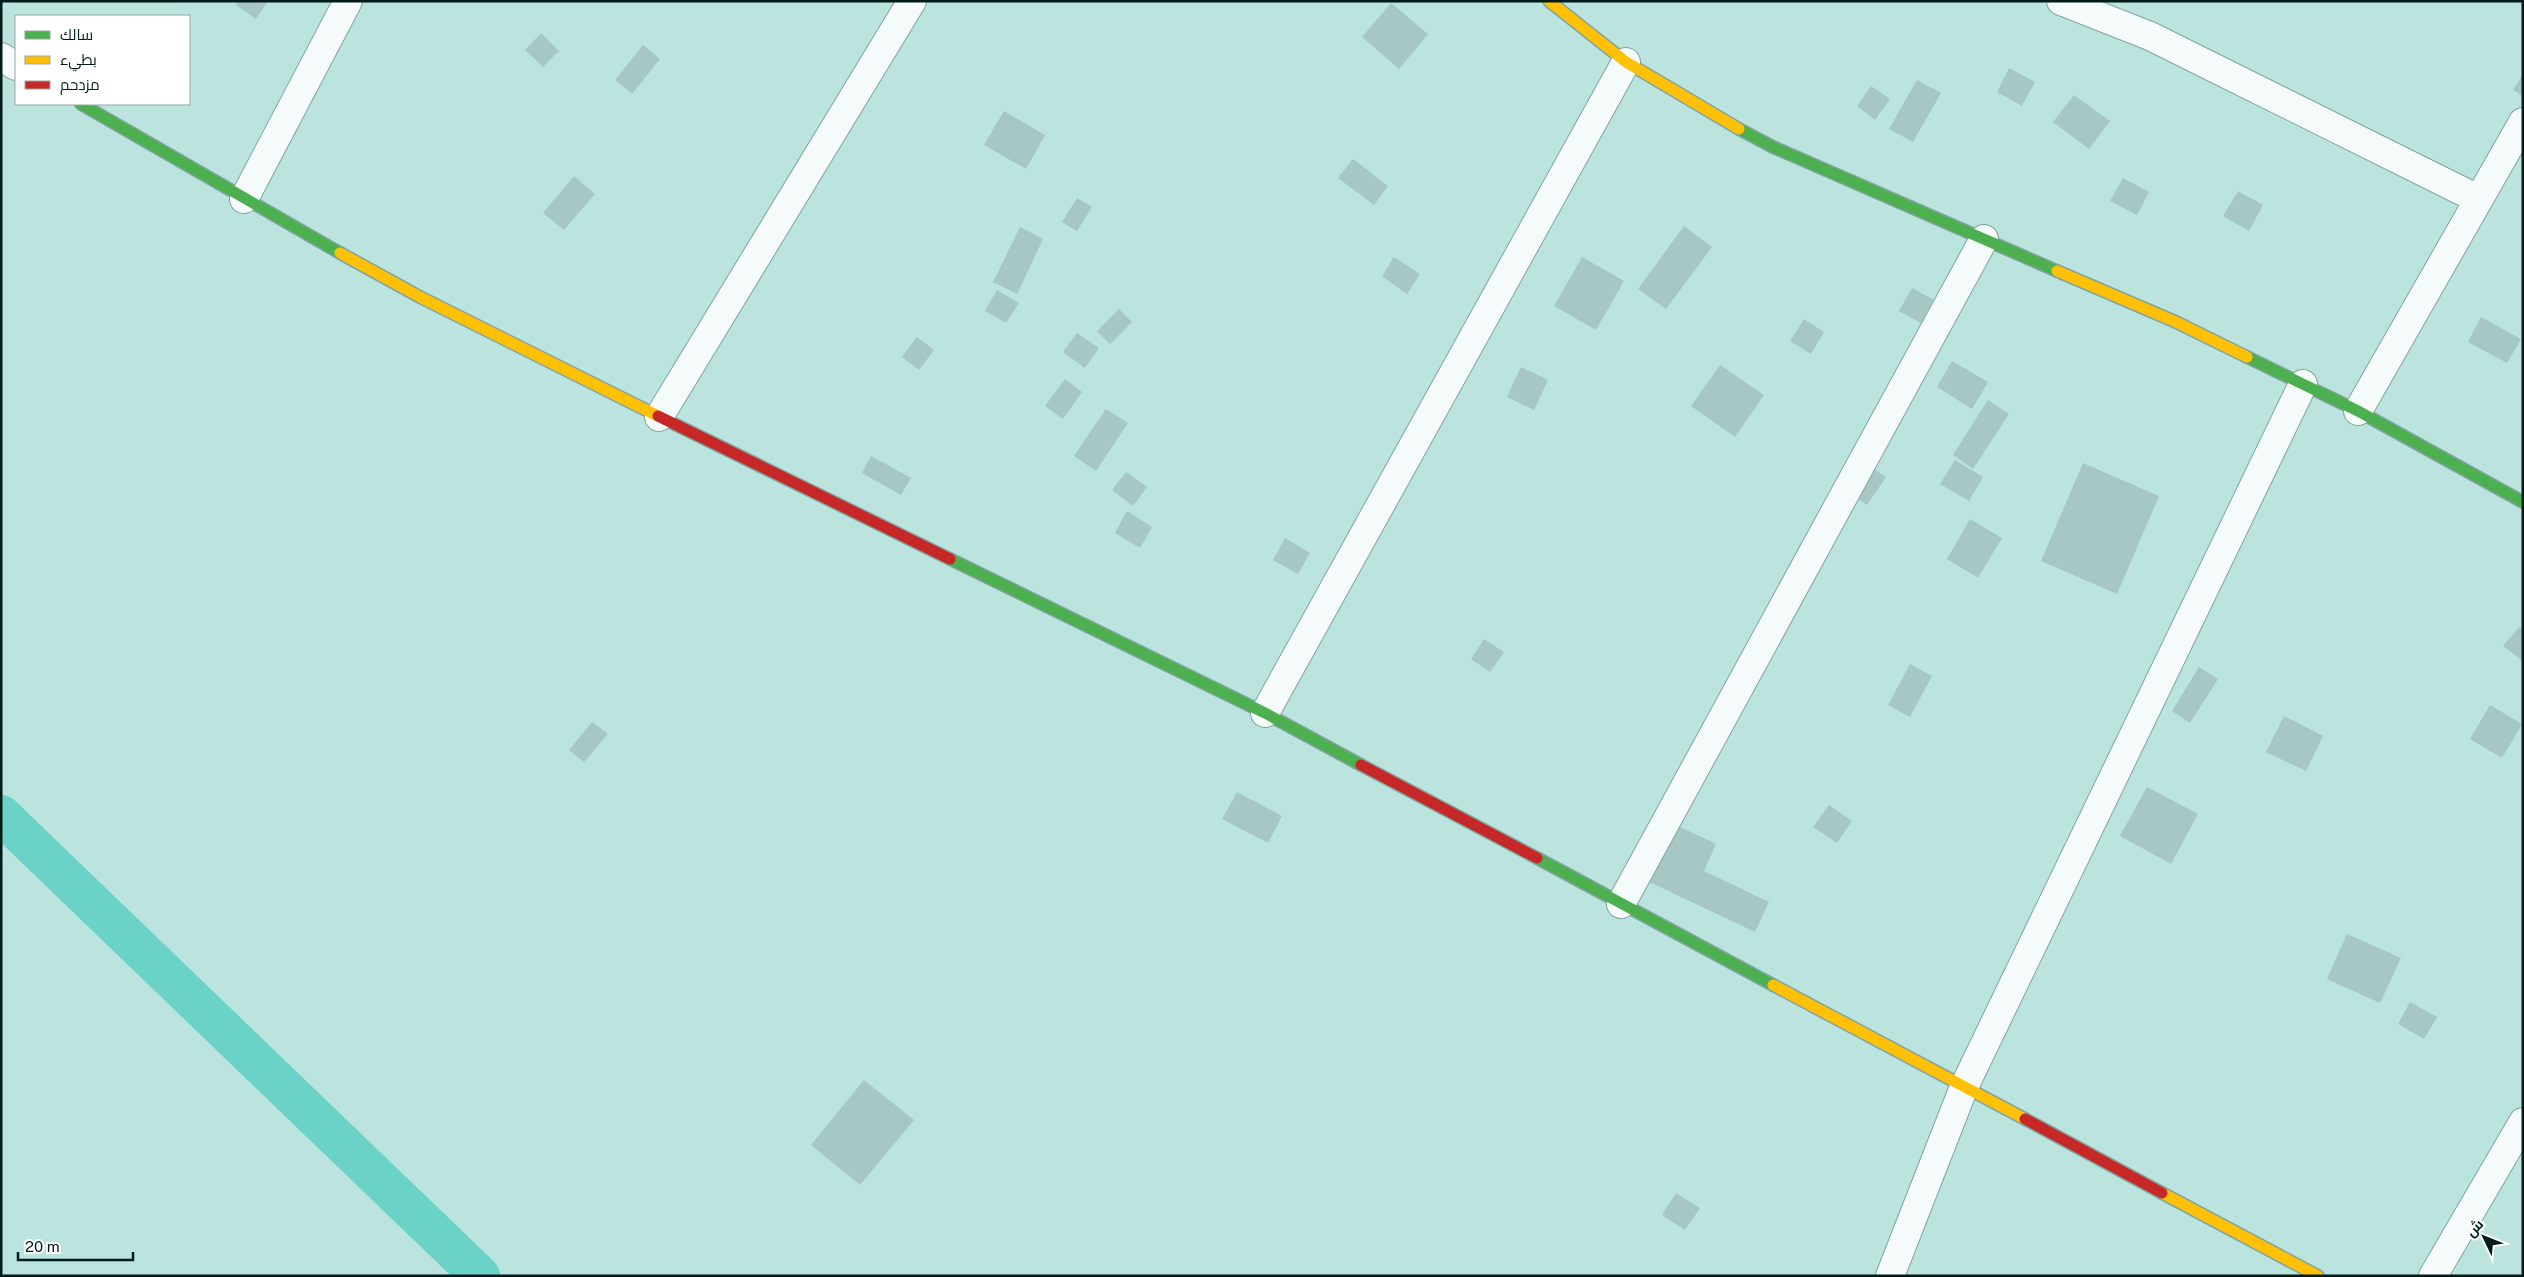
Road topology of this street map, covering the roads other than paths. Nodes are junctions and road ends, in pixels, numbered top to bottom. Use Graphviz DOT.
graph roads {
  1 [pos="348,1"];
  2 [pos="912,1"];
  3 [pos="1549,1"];
  4 [pos="2060,1"];
  5 [pos="1,57"];
  6 [pos="1626,62"];
  7 [pos="15,65"];
  8 [pos="83,105"];
  9 [pos="2523,122"];
  10 [pos="244,199"];
  11 [pos="2478,199"];
  12 [pos="1984,239"];
  13 [pos="2303,384"];
  14 [pos="2358,411"];
  15 [pos="659,417"];
  16 [pos="2521,498"];
  17 [pos="1265,713"];
  18 [pos="1621,904"];
  19 [pos="1964,1087"];
  20 [pos="2523,1122"];
  21 [pos="1890,1276"];
  22 [pos="2318,1276"];
  23 [pos="2433,1276"];
  1 -- 10 [label="street"];
  2 -- 15 [label="street"];
  3 -- 6 [label="street"];
  4 -- 11 [label="street"];
  5 -- 7 [label="street"];
  6 -- 12 [label="street"];
  6 -- 17 [label="street"];
  8 -- 10 [label="street"];
  9 -- 11 [label="street"];
  10 -- 15 [label="street"];
  11 -- 14 [label="street"];
  12 -- 13 [label="street"];
  12 -- 18 [label="street"];
  13 -- 14 [label="street"];
  13 -- 19 [label="street"];
  14 -- 16 [label="street"];
  15 -- 17 [label="street"];
  17 -- 18 [label="street"];
  18 -- 19 [label="street"];
  19 -- 21 [label="street"];
  19 -- 22 [label="street"];
  20 -- 23 [label="street"];
}
